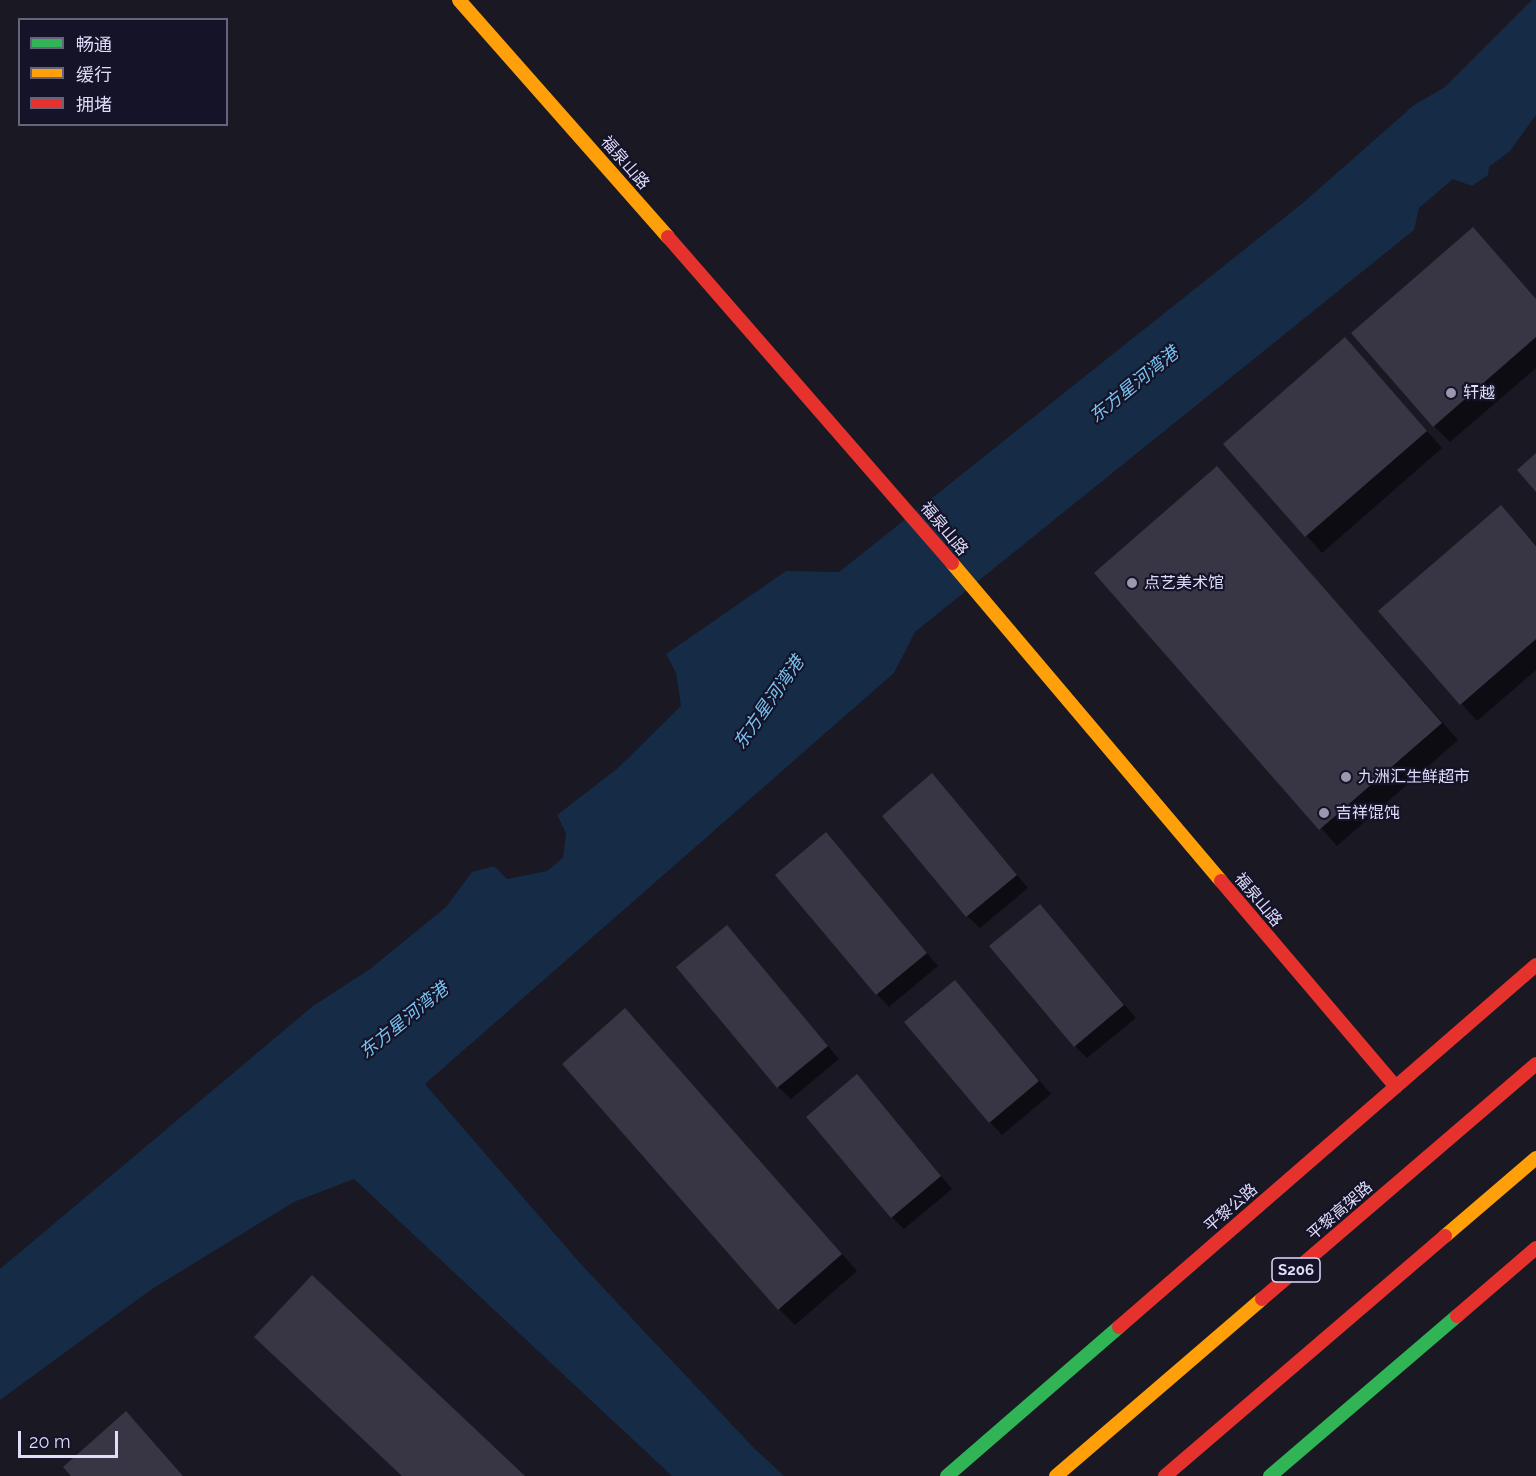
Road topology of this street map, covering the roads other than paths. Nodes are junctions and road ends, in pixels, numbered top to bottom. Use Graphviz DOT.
graph roads {
  1 [pos="459,0"];
  2 [pos="1536,965"];
  3 [pos="1536,1064"];
  4 [pos="1396,1087"];
  5 [pos="1536,1158"];
  6 [pos="1536,1248"];
  7 [pos="947,1476"];
  8 [pos="1056,1476"];
  9 [pos="1165,1476"];
  10 [pos="1270,1476"];
  1 -- 4 [label="main road, 福泉山路"];
  2 -- 4 [label="main road, 平黎公路"];
  3 -- 8 [label="main road, 平黎高架路 / S206"];
  4 -- 7 [label="main road, 平黎公路"];
  5 -- 9 [label="main road"];
  6 -- 10 [label="main road"];
}
